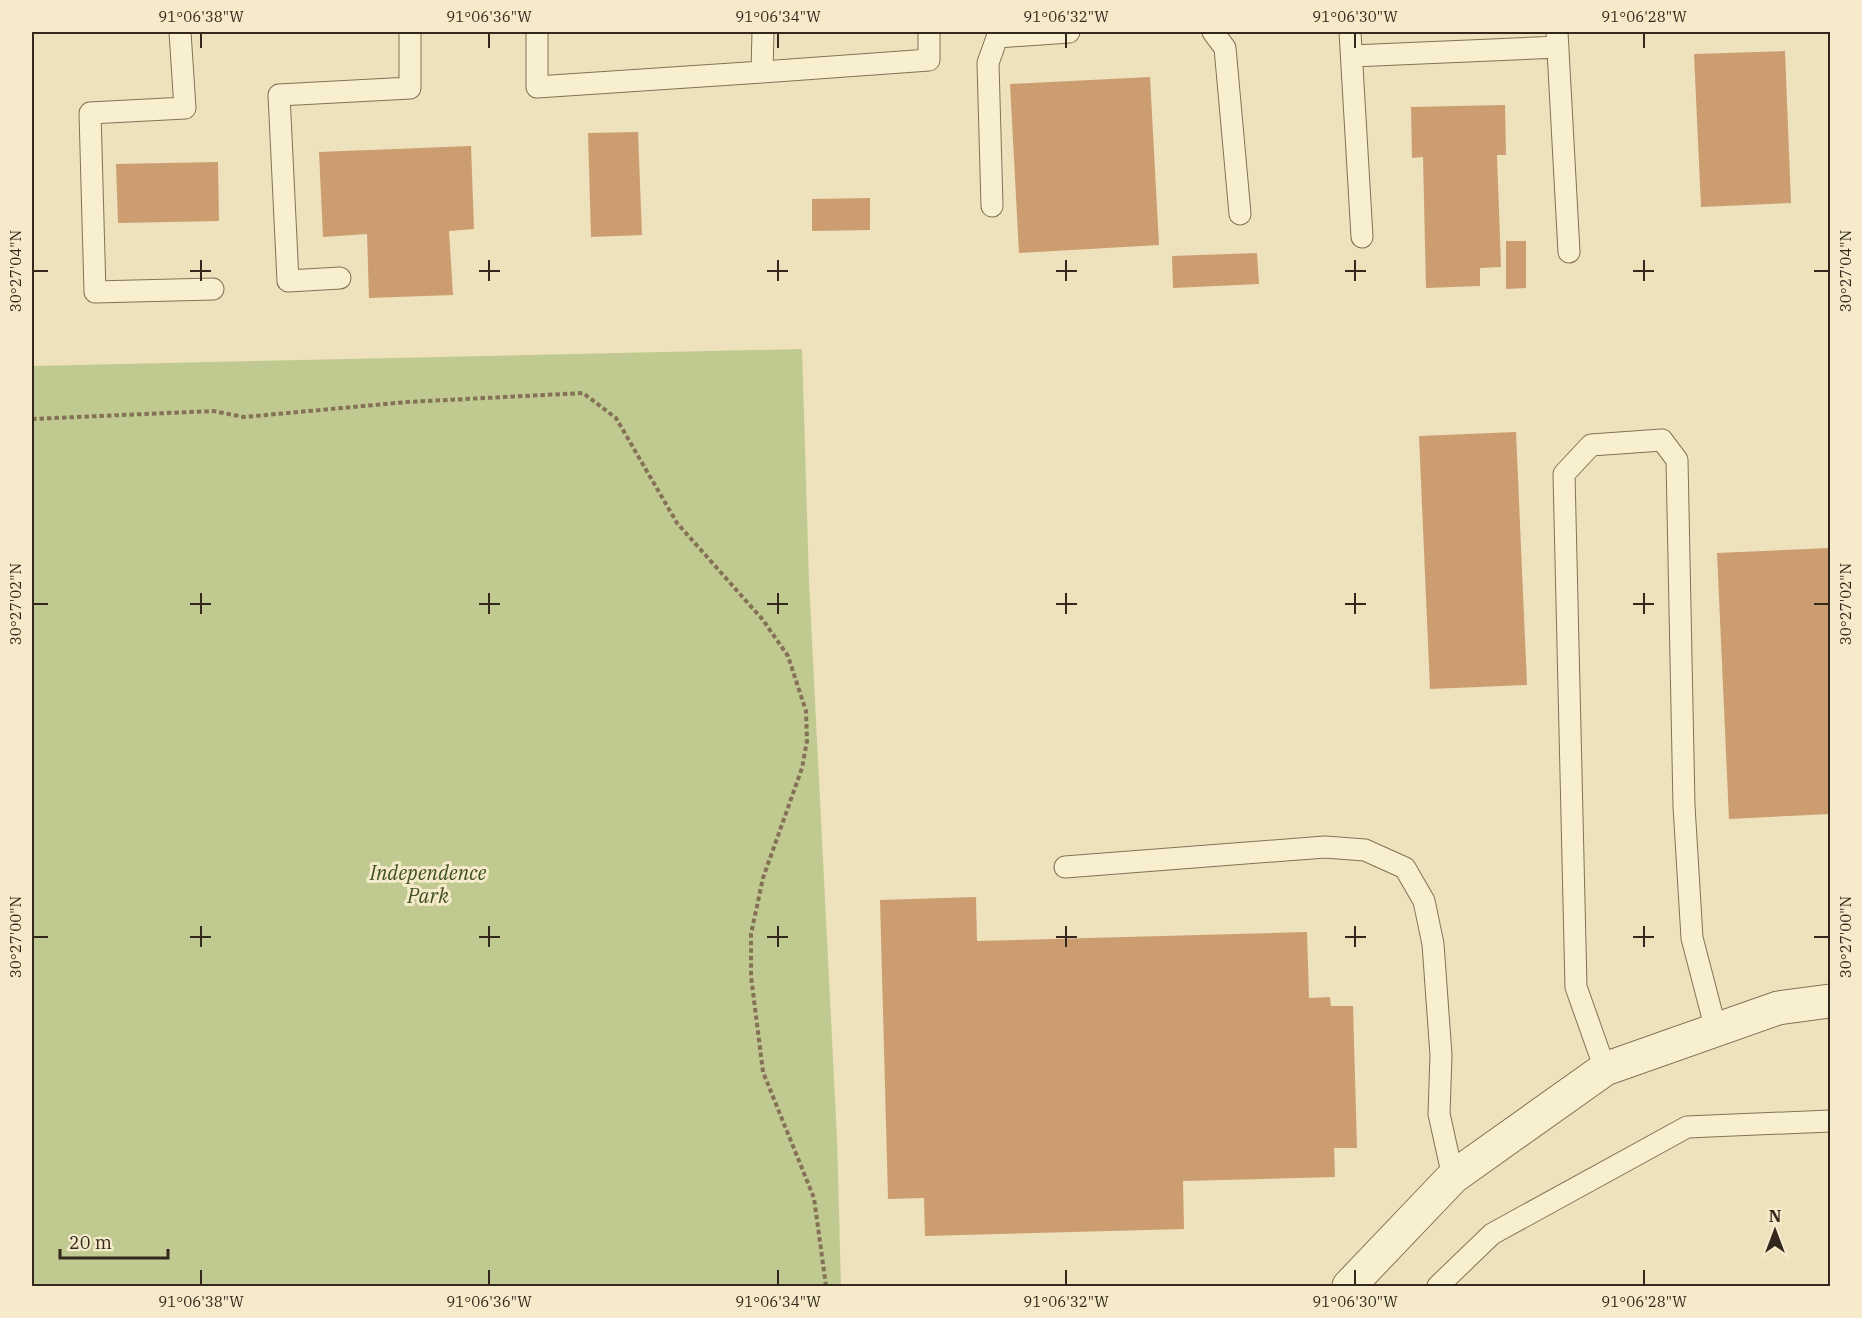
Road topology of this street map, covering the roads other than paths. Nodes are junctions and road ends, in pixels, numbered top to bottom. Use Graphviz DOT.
graph roads {
  1 [pos="180,32"];
  2 [pos="410,32"];
  3 [pos="537,32"];
  4 [pos="763,32"];
  5 [pos="929,32"];
  6 [pos="1069,32"];
  7 [pos="1213,32"];
  8 [pos="1350,32"];
  9 [pos="998,34"];
  10 [pos="1558,39"];
  11 [pos="1352,56"];
  12 [pos="762,72"];
  13 [pos="992,206"];
  14 [pos="1240,214"];
  15 [pos="1362,237"];
  16 [pos="1569,252"];
  17 [pos="340,278"];
  18 [pos="213,289"];
  19 [pos="1065,867"];
  20 [pos="1830,1001"];
  21 [pos="1716,1030"];
  22 [pos="1605,1069"];
  23 [pos="1830,1120"];
  24 [pos="1453,1177"];
  25 [pos="1349,1287"];
  26 [pos="1438,1287"];
  1 -- 18 [label="lane"];
  2 -- 17 [label="lane"];
  3 -- 12 [label="lane"];
  4 -- 12 [label="lane"];
  5 -- 12 [label="lane"];
  6 -- 9 [label="lane"];
  7 -- 14 [label="lane"];
  8 -- 11 [label="lane"];
  9 -- 13 [label="lane"];
  10 -- 11 [label="lane"];
  10 -- 16 [label="lane"];
  11 -- 15 [label="lane"];
  19 -- 24 [label="lane"];
  20 -- 21 [label="street"];
  21 -- 22 [label="street"];
  21 -- 22 [label="lane"];
  22 -- 24 [label="street"];
  23 -- 26 [label="lane"];
  24 -- 25 [label="street"];
}
